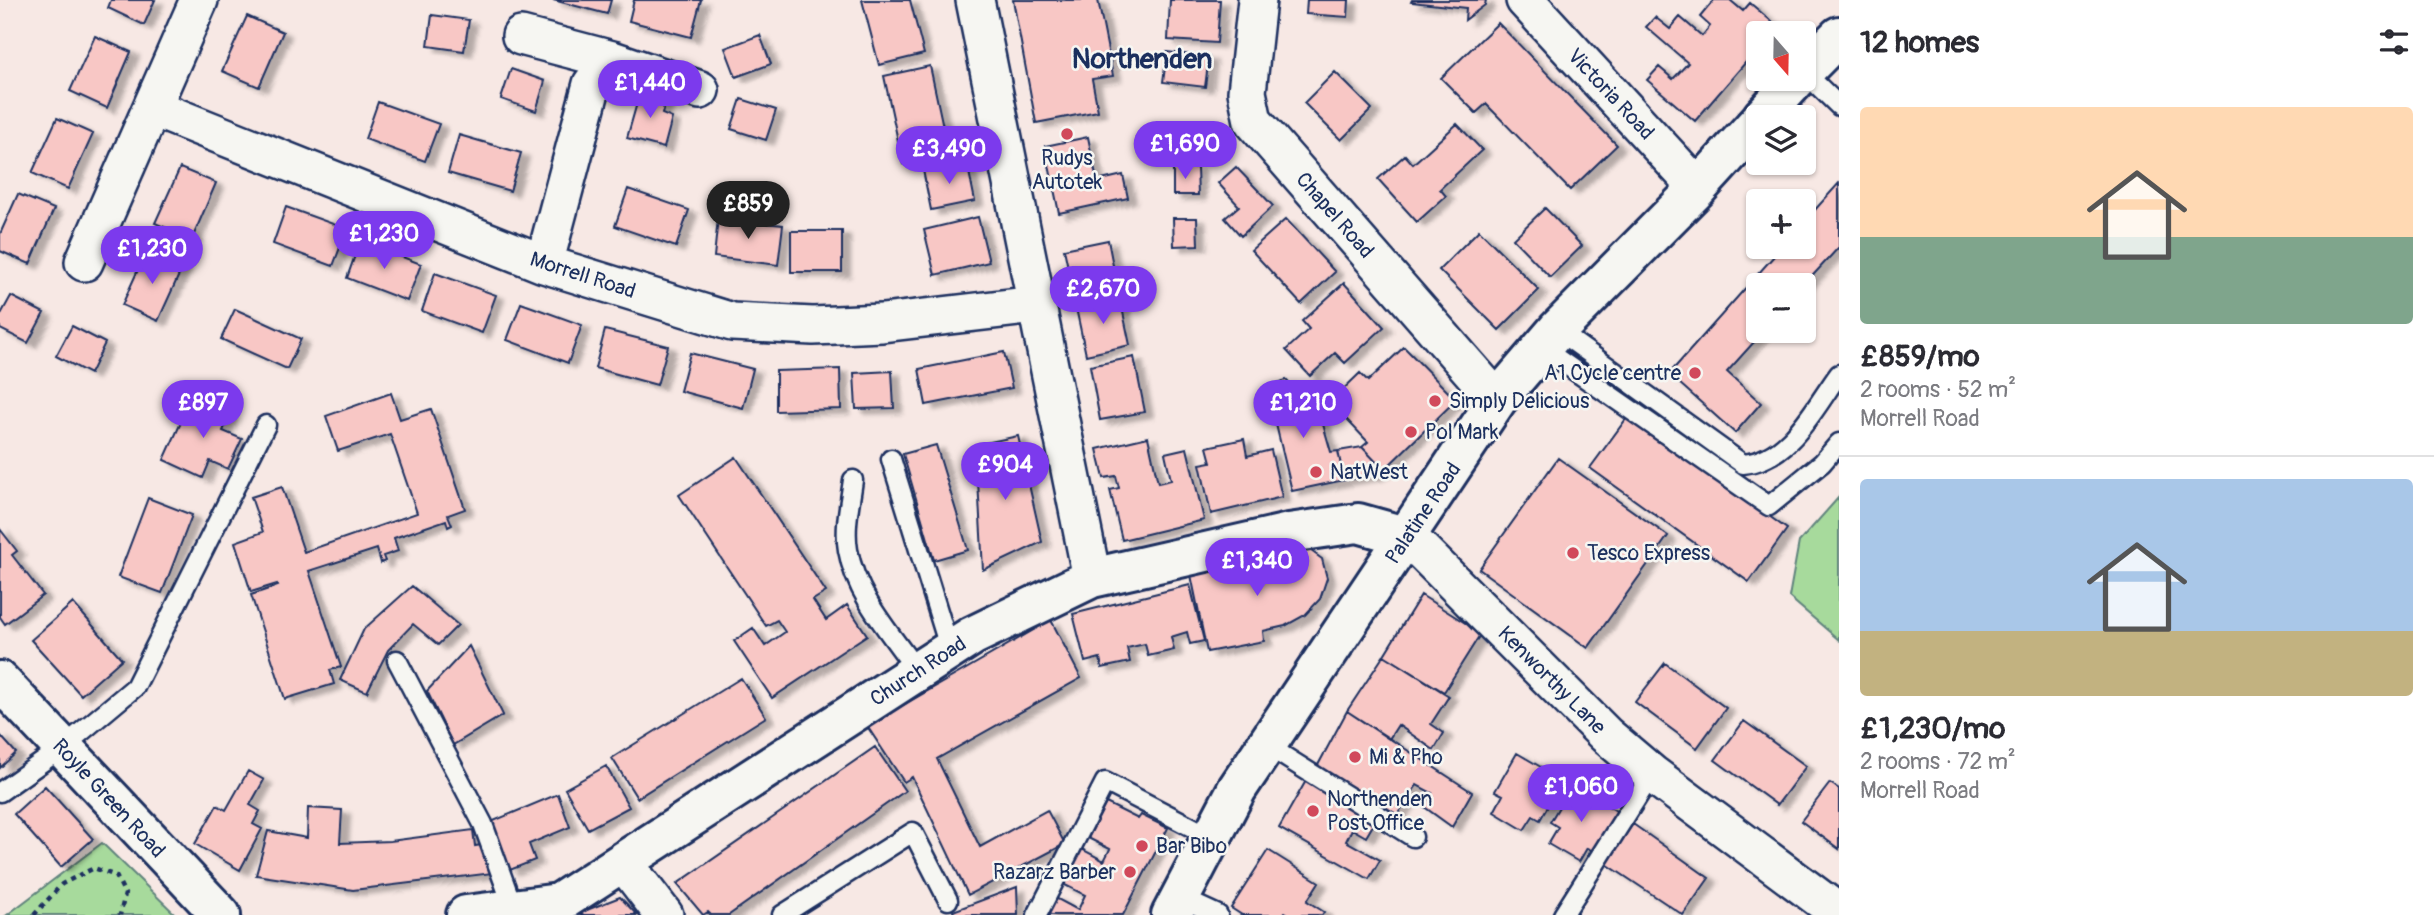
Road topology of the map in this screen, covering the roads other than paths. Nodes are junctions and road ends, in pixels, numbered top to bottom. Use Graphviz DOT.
graph roads {
  1 [pos="199,0"];
  2 [pos="975,0"];
  3 [pos="1258,0"];
  4 [pos="1525,0"];
  5 [pos="521,36"];
  6 [pos="1839,36"];
  7 [pos="612,60"];
  8 [pos="1816,60"];
  9 [pos="1816,84"];
  10 [pos="700,90"];
  11 [pos="1786,91"];
  12 [pos="1773,105"];
  13 [pos="1839,106"];
  14 [pos="153,108"];
  15 [pos="1746,135"];
  16 [pos="1698,188"];
  17 [pos="84,262"];
  18 [pos="544,264"];
  19 [pos="1035,305"];
  20 [pos="1549,339"];
  21 [pos="1839,373"];
  22 [pos="1497,400"];
  23 [pos="265,425"];
  24 [pos="1839,443"];
  25 [pos="891,459"];
  26 [pos="853,480"];
  27 [pos="1408,537"];
  28 [pos="1092,578"];
  29 [pos="950,650"];
  30 [pos="397,660"];
  31 [pos="917,671"];
  32 [pos="0,681"];
  33 [pos="1266,745"];
  34 [pos="62,748"];
  35 [pos="1652,774"];
  36 [pos="0,792"];
  37 [pos="1211,837"];
  38 [pos="1413,837"];
  39 [pos="624,863"];
  40 [pos="948,900"];
  41 [pos="1175,906"];
  42 [pos="514,910"];
  43 [pos="1839,913"];
  44 [pos="220,915"];
  45 [pos="466,915"];
  46 [pos="664,915"];
  47 [pos="782,915"];
  48 [pos="1037,915"];
  49 [pos="1218,915"];
  50 [pos="1563,915"];
  1 -- 14 [label="street"];
  2 -- 19 [label="street"];
  3 -- 22 [label="street, Chapel Road"];
  4 -- 16 [label="street, Victoria Road"];
  5 -- 7 [label="street"];
  6 -- 8 [label="main road"];
  7 -- 10 [label="street"];
  7 -- 18 [label="street"];
  9 -- 13 [label="lane"];
  11 -- 12 [label="main road"];
  14 -- 17 [label="street"];
  14 -- 18 [label="street, Morrell Road"];
  15 -- 16 [label="main road, Palatine Road"];
  16 -- 20 [label="main road, Palatine Road"];
  18 -- 19 [label="street, Morrell Road"];
  19 -- 28 [label="street"];
  20 -- 21 [label="lane"];
  20 -- 22 [label="main road, Palatine Road"];
  20 -- 24 [label="lane"];
  22 -- 27 [label="main road, Palatine Road"];
  23 -- 34 [label="lane"];
  25 -- 29 [label="lane"];
  26 -- 31 [label="lane"];
  27 -- 28 [label="main road, Church Road"];
  27 -- 33 [label="main road, Palatine Road"];
  27 -- 35 [label="street, Kenworthy Lane"];
  28 -- 29 [label="main road, Church Road"];
  29 -- 31 [label="main road, Church Road"];
  30 -- 42 [label="lane"];
  31 -- 39 [label="main road, Church Road"];
  32 -- 34 [label="main road, Royle Green Road"];
  33 -- 37 [label="main road, Palatine Road"];
  33 -- 38 [label="lane"];
  34 -- 36 [label="lane"];
  34 -- 44 [label="main road, Royle Green Road"];
  35 -- 43 [label="street, Kenworthy Lane"];
  35 -- 50 [label="lane"];
  37 -- 41 [label="main road, Palatine Road"];
  37 -- 48 [label="lane"];
  39 -- 42 [label="main road, Church Road"];
  39 -- 46 [label="street"];
  40 -- 47 [label="lane"];
  41 -- 49 [label="lane"];
  42 -- 45 [label="main road, Church Road"];
}
